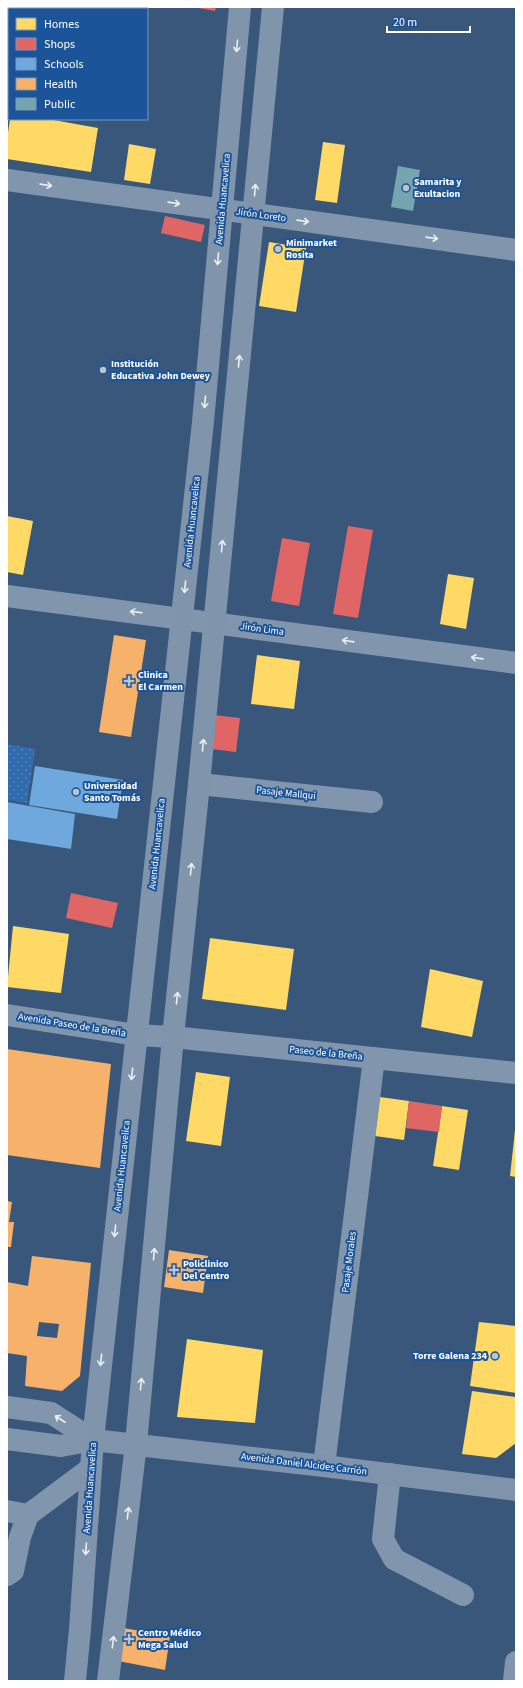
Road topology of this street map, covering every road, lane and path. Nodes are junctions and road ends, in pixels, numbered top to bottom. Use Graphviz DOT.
graph roads {
  1 [pos="240,7"];
  2 [pos="273,7"];
  3 [pos="7,180"];
  4 [pos="222,210"];
  5 [pos="253,214"];
  6 [pos="516,250"];
  7 [pos="7,596"];
  8 [pos="183,618"];
  9 [pos="215,623"];
  10 [pos="516,663"];
  11 [pos="199,784"];
  12 [pos="372,802"];
  13 [pos="7,1015"];
  14 [pos="136,1035"];
  15 [pos="173,1037"];
  16 [pos="374,1058"];
  17 [pos="516,1074"];
  18 [pos="7,1407"];
  19 [pos="7,1438"];
  20 [pos="93,1440"];
  21 [pos="136,1444"];
  22 [pos="324,1466"];
  23 [pos="91,1468"];
  24 [pos="390,1474"];
  25 [pos="516,1490"];
  26 [pos="7,1511"];
  27 [pos="28,1515"];
  28 [pos="7,1575"];
  29 [pos="463,1594"];
  30 [pos="516,1662"];
  31 [pos="76,1681"];
  32 [pos="108,1681"];
  33 [pos="514,1681"];
  1 -- 4 [label="highway, Avenida Huancavelica, one-way"];
  5 -- 2 [label="highway, one-way"];
  3 -- 4 [label="street, Jirón Loreto, one-way"];
  4 -- 5 [label="street, Jirón Loreto"];
  4 -- 8 [label="highway, Avenida Huancavelica, one-way"];
  5 -- 6 [label="street, Jirón Loreto, one-way"];
  9 -- 5 [label="highway, one-way"];
  8 -- 7 [label="street, Jirón Lima, one-way"];
  8 -- 9 [label="street, Jirón Lima"];
  8 -- 14 [label="highway, Avenida Huancavelica"];
  10 -- 9 [label="street, Jirón Lima, one-way"];
  11 -- 9 [label="highway, one-way"];
  11 -- 12 [label="street, Pasaje Mallqui"];
  15 -- 11 [label="highway, one-way"];
  13 -- 14 [label="street, Avenida Paseo de la Breña"];
  14 -- 15 [label="street, Paseo de la Breña"];
  14 -- 20 [label="highway, Avenida Huancavelica, one-way"];
  15 -- 16 [label="street, Paseo de la Breña"];
  21 -- 15 [label="highway, one-way"];
  16 -- 17 [label="street, Paseo de la Breña"];
  16 -- 22 [label="street, Pasaje Morales"];
  20 -- 18 [label="street, one-way"];
  19 -- 20 [label="street"];
  20 -- 21 [label="main road, Avenida Daniel Alcides Carrión"];
  20 -- 23 [label="highway, Avenida Huancavelica"];
  21 -- 22 [label="main road, Avenida Daniel Alcides Carrión"];
  32 -- 21 [label="highway, one-way"];
  22 -- 24 [label="main road, Avenida Daniel Alcides Carrión"];
  23 -- 27 [label="street"];
  23 -- 31 [label="highway, Avenida Huancavelica, one-way"];
  24 -- 25 [label="main road, Avenida Daniel Alcides Carrión"];
  24 -- 29 [label="street"];
  26 -- 27 [label="street"];
  27 -- 28 [label="street"];
  30 -- 33 [label="street"];
}
